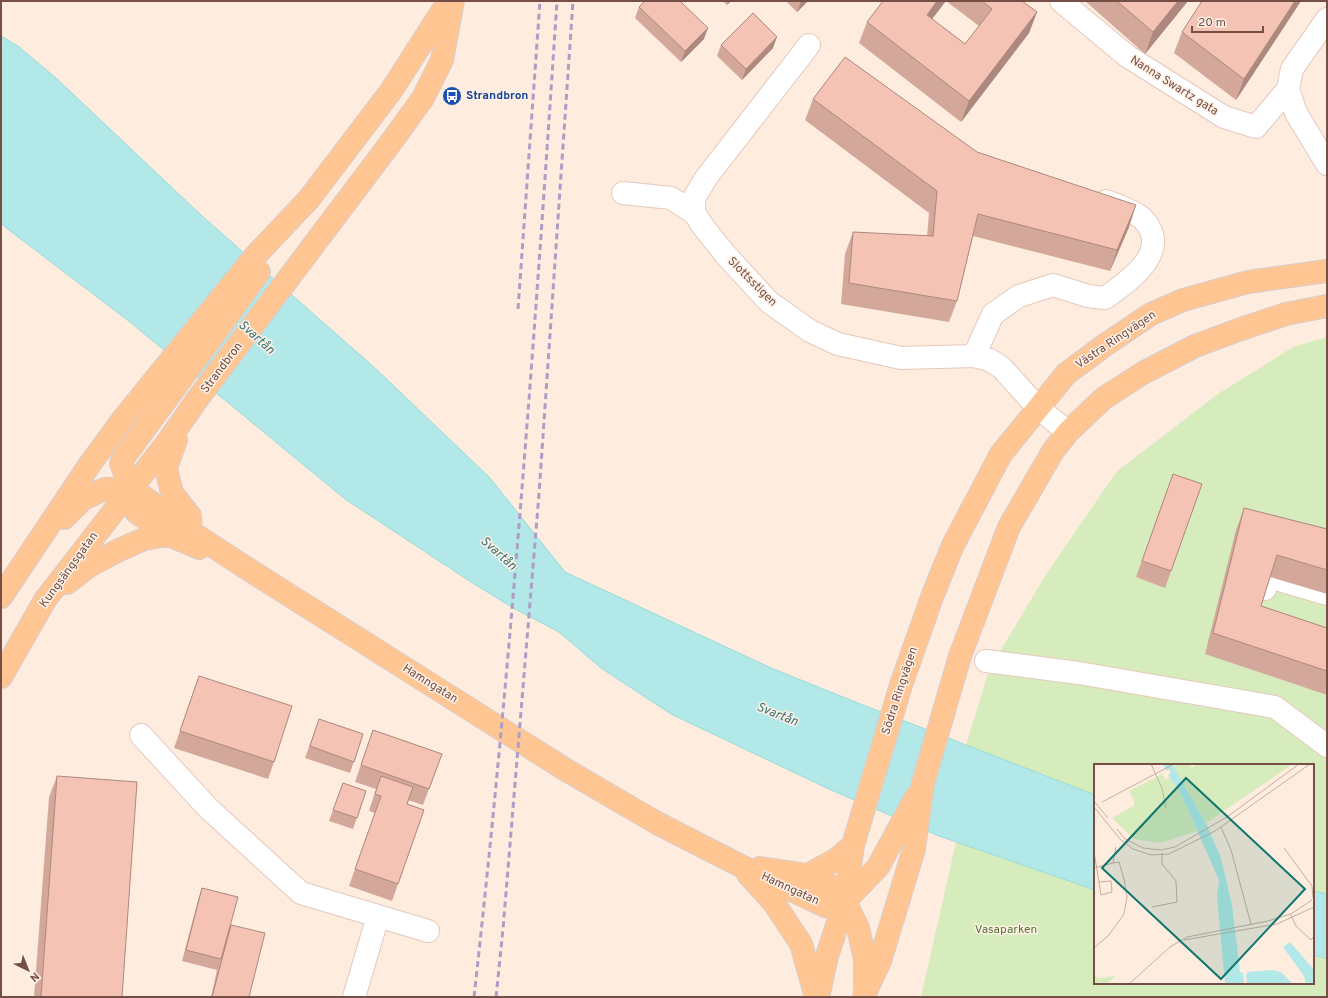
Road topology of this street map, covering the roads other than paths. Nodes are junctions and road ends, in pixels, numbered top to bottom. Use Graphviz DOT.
graph roads {
  1 [pos="449,1"];
  2 [pos="453,1"];
  3 [pos="1061,1"];
  4 [pos="1327,19"];
  5 [pos="809,45"];
  6 [pos="1288,89"];
  7 [pos="1327,164"];
  8 [pos="1086,192"];
  9 [pos="622,193"];
  10 [pos="694,213"];
  11 [pos="261,258"];
  12 [pos="1327,270"];
  13 [pos="1327,306"];
  14 [pos="974,356"];
  15 [pos="1038,408"];
  16 [pos="182,420"];
  17 [pos="1068,432"];
  18 [pos="130,488"];
  19 [pos="191,532"];
  20 [pos="169,535"];
  21 [pos="24,562"];
  22 [pos="251,571"];
  23 [pos="1327,594"];
  24 [pos="1,596"];
  25 [pos="45,600"];
  26 [pos="1260,606"];
  27 [pos="986,661"];
  28 [pos="1,677"];
  29 [pos="141,735"];
  30 [pos="1327,746"];
  31 [pos="908,830"];
  32 [pos="853,845"];
  33 [pos="739,865"];
  34 [pos="808,875"];
  35 [pos="845,901"];
  36 [pos="378,916"];
  37 [pos="428,931"];
  38 [pos="865,994"];
  39 [pos="354,997"];
  40 [pos="817,997"];
  1 -- 11 [label="main road"];
  2 -- 16 [label="main road, Strandbron"];
  3 -- 6 [label="street, Nanna Swartz gata"];
  4 -- 6 [label="street"];
  5 -- 10 [label="street"];
  6 -- 7 [label="street"];
  8 -- 14 [label="street"];
  9 -- 10 [label="street"];
  10 -- 14 [label="street, Slottsstigen"];
  11 -- 18 [label="main road"];
  11 -- 21 [label="main road"];
  12 -- 15 [label="main road, Västra Ringvägen"];
  13 -- 17 [label="main road"];
  14 -- 15 [label="street, Slottsstigen"];
  15 -- 17 [label="street, Slottsstigen"];
  15 -- 32 [label="main road, Södra Ringvägen"];
  16 -- 18 [label="main road, Strandbron"];
  16 -- 19 [label="main road"];
  17 -- 31 [label="main road"];
  18 -- 19 [label="main road, Hamngatan"];
  18 -- 20 [label="main road"];
  18 -- 21 [label="main road"];
  18 -- 25 [label="main road, Kungsängsgatan"];
  19 -- 22 [label="main road, Hamngatan"];
  20 -- 22 [label="main road"];
  20 -- 25 [label="main road"];
  21 -- 24 [label="main road"];
  22 -- 33 [label="main road, Hamngatan"];
  23 -- 26 [label="street"];
  25 -- 28 [label="main road, Kungsängsgatan"];
  27 -- 30 [label="street"];
  29 -- 36 [label="street"];
  31 -- 35 [label="main road"];
  31 -- 38 [label="main road"];
  32 -- 34 [label="main road"];
  32 -- 35 [label="main road, Södra Ringvägen"];
  33 -- 34 [label="main road, Hamngatan"];
  33 -- 35 [label="main road, Hamngatan"];
  33 -- 40 [label="main road"];
  34 -- 35 [label="main road, Hamngatan"];
  35 -- 38 [label="main road"];
  35 -- 40 [label="main road, Södra Ringvägen"];
  36 -- 37 [label="street"];
  36 -- 39 [label="street"];
}
